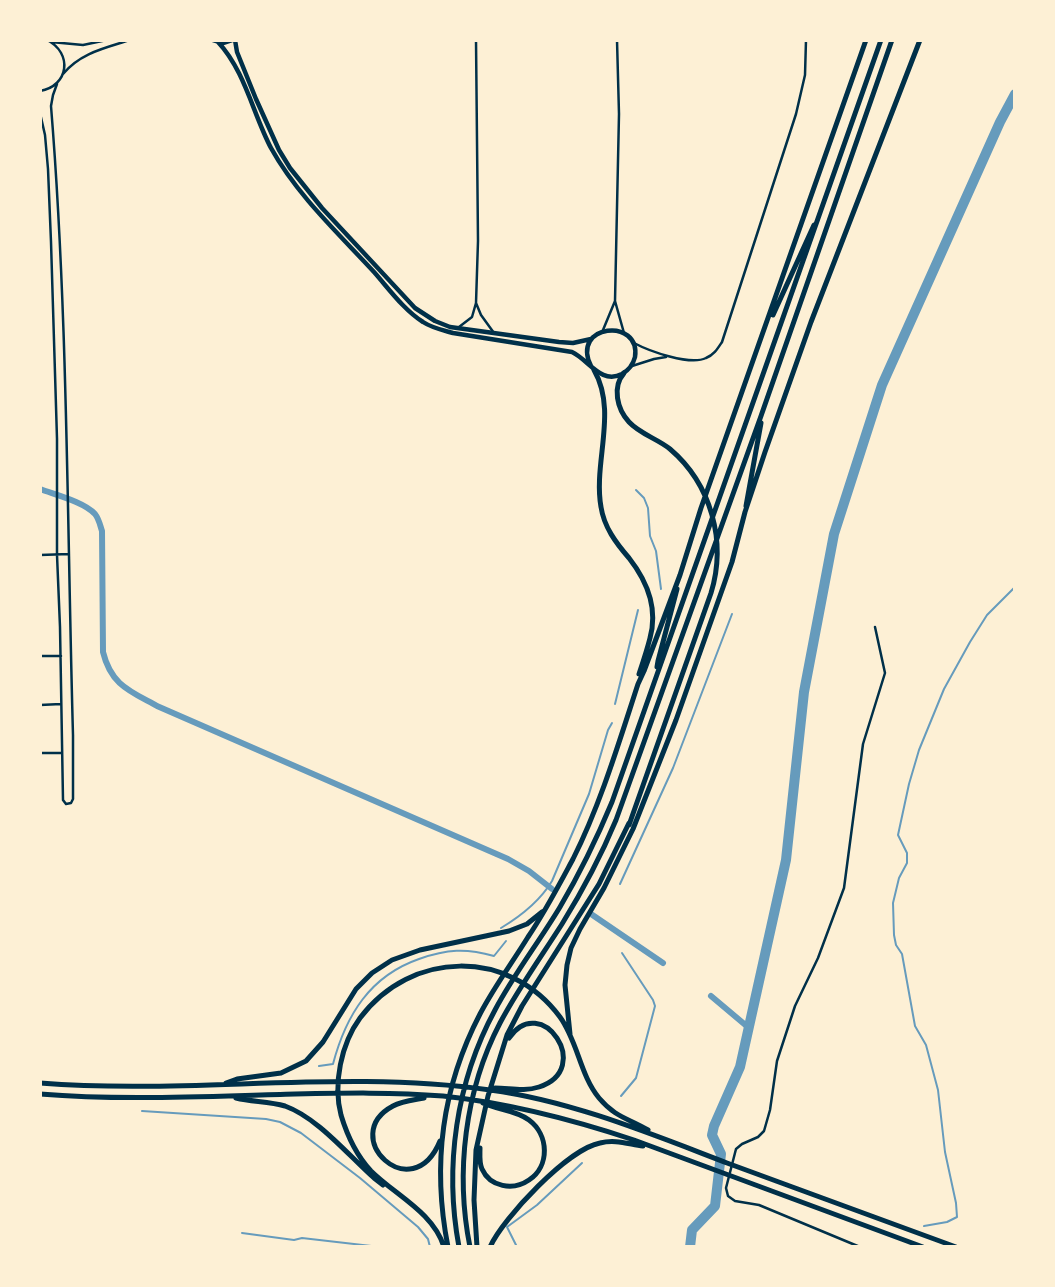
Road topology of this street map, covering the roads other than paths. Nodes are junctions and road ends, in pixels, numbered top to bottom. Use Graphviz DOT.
graph roads {
  1 [pos="107,40"];
  2 [pos="130,40"];
  3 [pos="233,40"];
  4 [pos="476,40"];
  5 [pos="617,40"];
  6 [pos="806,40"];
  7 [pos="866,40"];
  8 [pos="881,40"];
  9 [pos="892,40"];
  10 [pos="920,40"];
  11 [pos="49,41"];
  12 [pos="216,41"];
  13 [pos="63,74"];
  14 [pos="57,83"];
  15 [pos="40,91"];
  16 [pos="40,113"];
  17 [pos="817,219"];
  18 [pos="615,301"];
  19 [pos="476,303"];
  20 [pos="459,327"];
  21 [pos="603,331"];
  22 [pos="494,333"];
  23 [pos="624,333"];
  24 [pos="592,339"];
  25 [pos="632,343"];
  26 [pos="758,351"];
  27 [pos="669,357"];
  28 [pos="631,366"];
  29 [pos="593,368"];
  30 [pos="624,373"];
  31 [pos="761,416"];
  32 [pos="746,512"];
  33 [pos="69,554"];
  34 [pos="40,555"];
  35 [pos="57,555"];
  36 [pos="680,575"];
  37 [pos="874,627"];
  38 [pos="40,656"];
  39 [pos="61,656"];
  40 [pos="657,673"];
  41 [pos="638,684"];
  42 [pos="62,704"];
  43 [pos="40,705"];
  44 [pos="40,753"];
  45 [pos="62,753"];
  46 [pos="646,793"];
  47 [pos="629,825"];
  48 [pos="545,910"];
  49 [pos="570,1034"];
  50 [pos="504,1047"];
  51 [pos="40,1083"];
  52 [pos="220,1085"];
  53 [pos="495,1089"];
  54 [pos="40,1094"];
  55 [pos="230,1096"];
  56 [pos="435,1096"];
  57 [pos="491,1105"];
  58 [pos="482,1123"];
  59 [pos="636,1126"];
  60 [pos="442,1131"];
  61 [pos="633,1142"];
  62 [pos="410,1203"];
  63 [pos="446,1247"];
  64 [pos="459,1247"];
  65 [pos="470,1247"];
  66 [pos="477,1247"];
  67 [pos="489,1247"];
  68 [pos="860,1247"];
  69 [pos="923,1247"];
  70 [pos="956,1247"];
  1 -- 11 [label="street"];
  2 -- 13 [label="street"];
  3 -- 12 [label="main road"];
  3 -- 20 [label="main road"];
  4 -- 19 [label="street"];
  5 -- 18 [label="street"];
  6 -- 27 [label="street"];
  7 -- 26 [label="highway"];
  8 -- 17 [label="highway"];
  9 -- 31 [label="highway"];
  10 -- 32 [label="highway"];
  11 -- 13 [label="street"];
  12 -- 29 [label="main road"];
  13 -- 14 [label="street"];
  14 -- 15 [label="street"];
  14 -- 33 [label="street"];
  16 -- 35 [label="street"];
  17 -- 26 [label="highway"];
  17 -- 40 [label="highway"];
  18 -- 21 [label="street"];
  18 -- 23 [label="street"];
  19 -- 20 [label="street"];
  19 -- 22 [label="street"];
  20 -- 22 [label="main road"];
  21 -- 23 [label="main road"];
  21 -- 24 [label="main road"];
  22 -- 24 [label="main road"];
  23 -- 25 [label="main road"];
  24 -- 29 [label="main road"];
  25 -- 27 [label="street"];
  25 -- 28 [label="main road"];
  26 -- 36 [label="highway"];
  27 -- 28 [label="street"];
  28 -- 30 [label="main road"];
  29 -- 30 [label="main road"];
  29 -- 41 [label="highway"];
  30 -- 47 [label="highway"];
  31 -- 32 [label="highway"];
  31 -- 65 [label="highway"];
  32 -- 46 [label="highway"];
  33 -- 35 [label="street"];
  33 -- 45 [label="street"];
  34 -- 35 [label="street"];
  35 -- 39 [label="street"];
  36 -- 40 [label="highway"];
  36 -- 41 [label="highway"];
  37 -- 68 [label="street"];
  38 -- 39 [label="street"];
  39 -- 42 [label="street"];
  40 -- 64 [label="highway"];
  41 -- 48 [label="highway"];
  42 -- 43 [label="street"];
  42 -- 45 [label="street"];
  44 -- 45 [label="street"];
  46 -- 47 [label="highway"];
  46 -- 49 [label="highway"];
  47 -- 50 [label="highway"];
  48 -- 52 [label="highway"];
  48 -- 60 [label="highway"];
  49 -- 59 [label="highway"];
  49 -- 62 [label="highway"];
  50 -- 53 [label="highway"];
  50 -- 58 [label="highway"];
  51 -- 52 [label="highway"];
  52 -- 53 [label="highway"];
  53 -- 59 [label="highway"];
  54 -- 55 [label="highway"];
  55 -- 56 [label="highway"];
  55 -- 62 [label="highway"];
  56 -- 57 [label="highway"];
  56 -- 60 [label="highway"];
  57 -- 58 [label="highway"];
  57 -- 61 [label="highway"];
  58 -- 66 [label="highway"];
  59 -- 70 [label="highway"];
  60 -- 63 [label="highway"];
  61 -- 67 [label="highway"];
  61 -- 69 [label="highway"];
  62 -- 63 [label="highway"];
}
